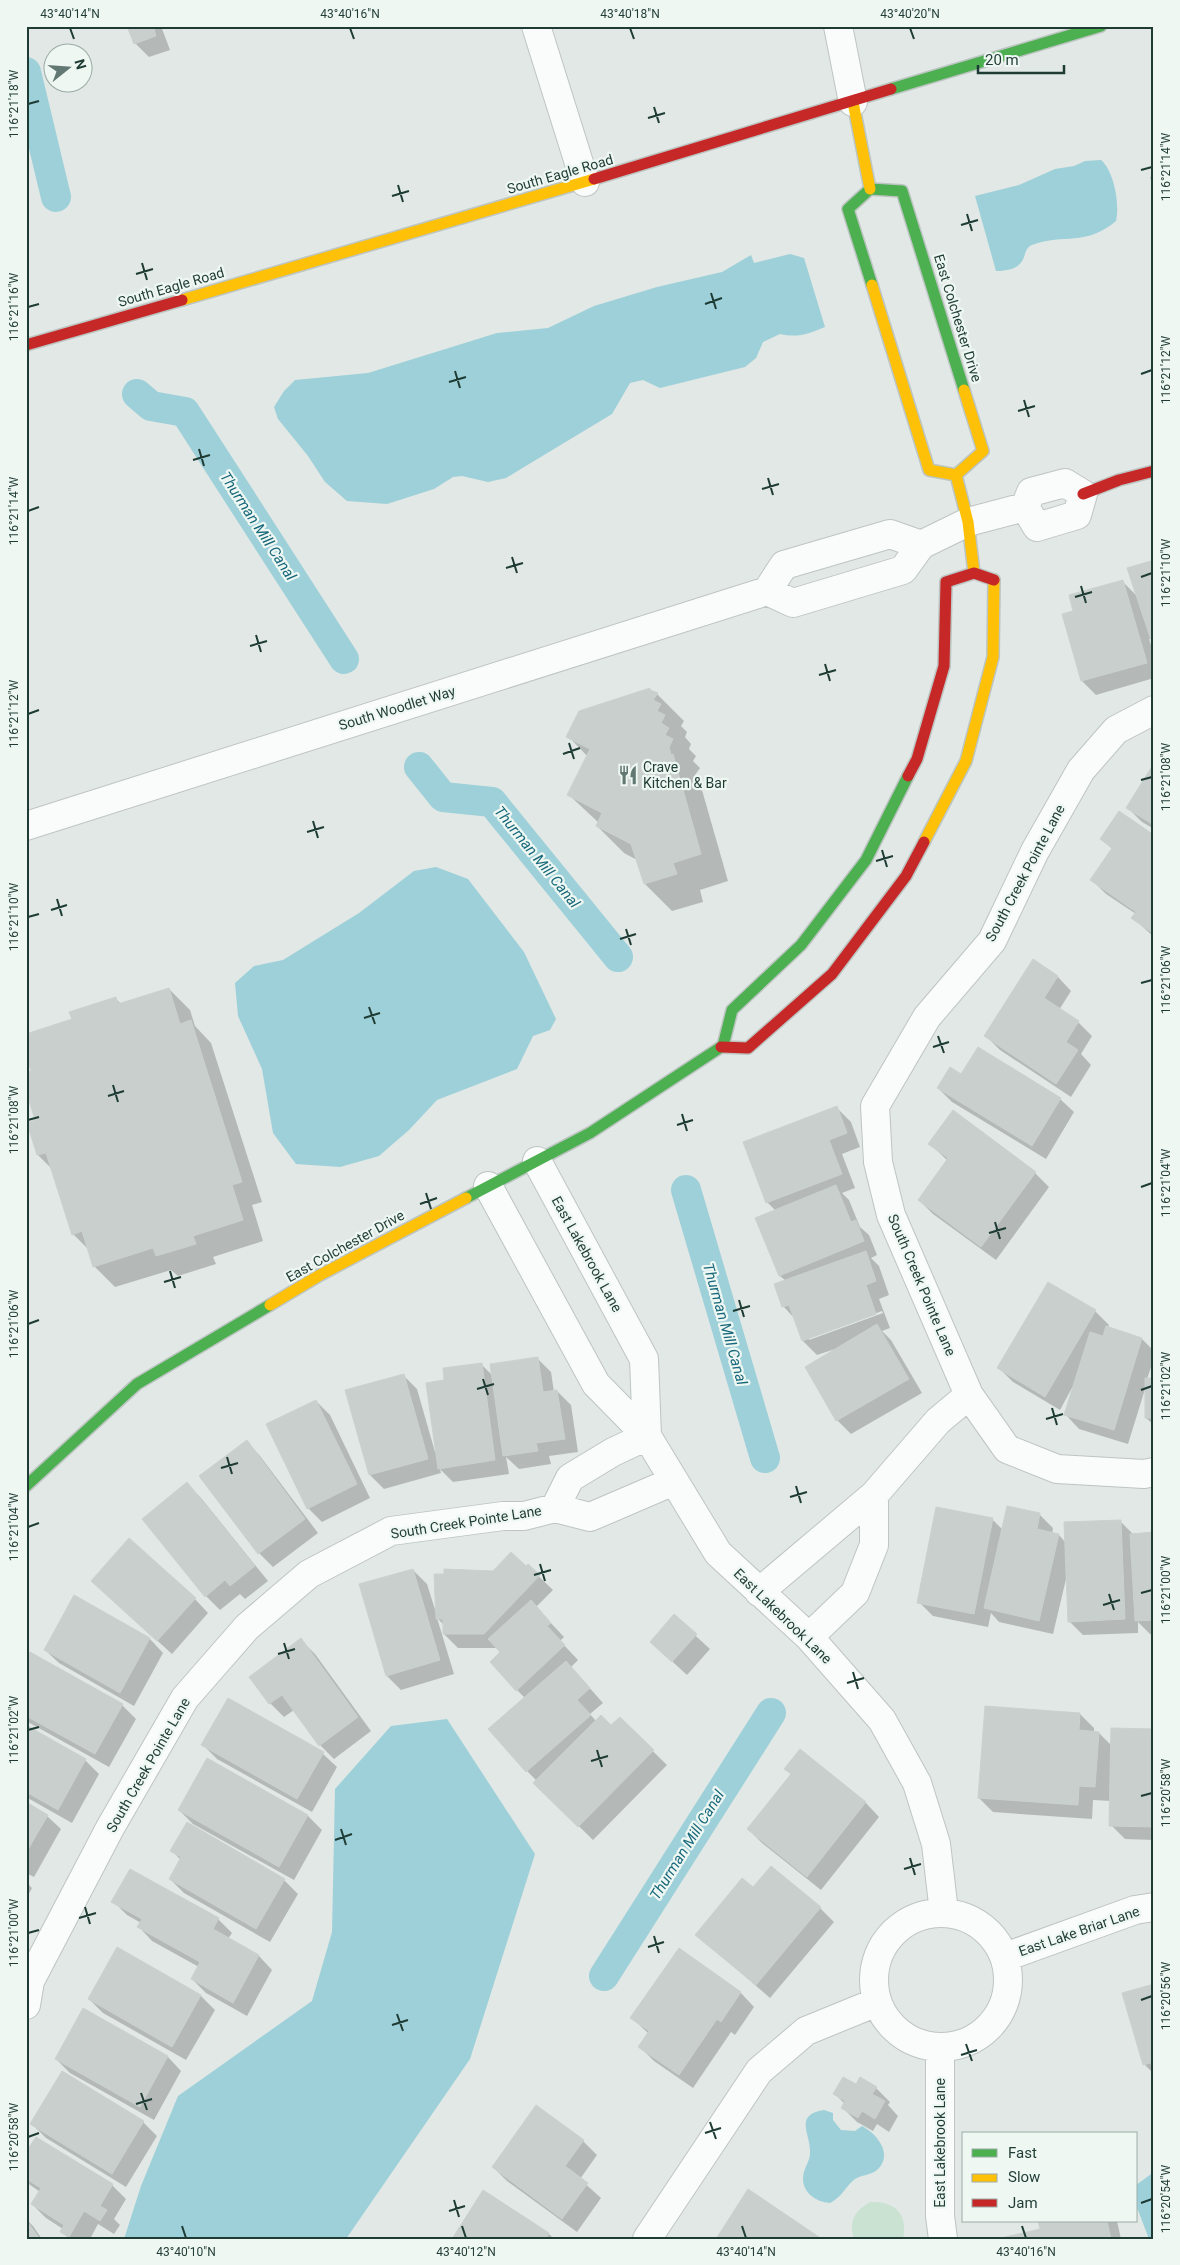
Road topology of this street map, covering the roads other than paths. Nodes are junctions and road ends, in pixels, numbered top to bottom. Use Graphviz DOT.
graph roads {
  1 [pos="536,26"];
  2 [pos="838,26"];
  3 [pos="1101,26"];
  4 [pos="853,102"];
  5 [pos="585,182"];
  6 [pos="870,189"];
  7 [pos="26,345"];
  8 [pos="1154,471"];
  9 [pos="956,475"];
  10 [pos="1083,494"];
  11 [pos="968,522"];
  12 [pos="921,545"];
  13 [pos="974,573"];
  14 [pos="767,592"];
  15 [pos="1154,710"];
  16 [pos="26,826"];
  17 [pos="723,1046"];
  18 [pos="537,1161"];
  19 [pos="488,1186"];
  20 [pos="969,1395"];
  21 [pos="647,1436"];
  22 [pos="1154,1472"];
  23 [pos="674,1481"];
  24 [pos="26,1486"];
  25 [pos="874,1495"];
  26 [pos="555,1508"];
  27 [pos="759,1592"];
  28 [pos="809,1637"];
  29 [pos="1154,1907"];
  30 [pos="944,1912"];
  31 [pos="1004,1958"];
  32 [pos="877,2002"];
  33 [pos="26,2005"];
  34 [pos="940,2048"];
  35 [pos="647,2239"];
  36 [pos="943,2239"];
  1 -- 5 [label="street"];
  2 -- 4 [label="street"];
  3 -- 4 [label="main road, South Eagle Road"];
  4 -- 5 [label="main road, South Eagle Road"];
  4 -- 6 [label="main road"];
  5 -- 7 [label="main road, South Eagle Road"];
  6 -- 9 [label="main road"];
  6 -- 9 [label="main road, East Colchester Drive"];
  8 -- 10 [label="main road"];
  9 -- 11 [label="main road"];
  10 -- 11 [label="street"];
  11 -- 12 [label="street"];
  11 -- 13 [label="main road"];
  12 -- 14 [label="street"];
  12 -- 14 [label="street"];
  13 -- 17 [label="main road"];
  13 -- 17 [label="main road"];
  14 -- 16 [label="street, South Woodlet Way"];
  15 -- 20 [label="street, South Creek Pointe Lane"];
  17 -- 18 [label="main road, East Colchester Drive"];
  18 -- 19 [label="main road, East Colchester Drive"];
  18 -- 21 [label="street, East Lakebrook Lane"];
  19 -- 21 [label="street, East Lakebrook Lane"];
  19 -- 24 [label="main road, East Colchester Drive"];
  20 -- 22 [label="street, South Creek Pointe Lane"];
  20 -- 25 [label="street"];
  21 -- 23 [label="street, East Lakebrook Lane"];
  21 -- 26 [label="street, South Creek Pointe Lane"];
  23 -- 26 [label="street, South Creek Pointe Lane"];
  23 -- 27 [label="street, East Lakebrook Lane"];
  25 -- 27 [label="street"];
  25 -- 28 [label="street"];
  26 -- 33 [label="street, South Creek Pointe Lane"];
  27 -- 28 [label="street, East Lakebrook Lane"];
  28 -- 30 [label="street, East Lakebrook Lane"];
  29 -- 31 [label="street, East Lake Briar Lane"];
  30 -- 31 [label="street"];
  30 -- 32 [label="street"];
  31 -- 34 [label="street"];
  32 -- 34 [label="street"];
  32 -- 35 [label="street"];
  34 -- 36 [label="street, East Lakebrook Lane"];
}
